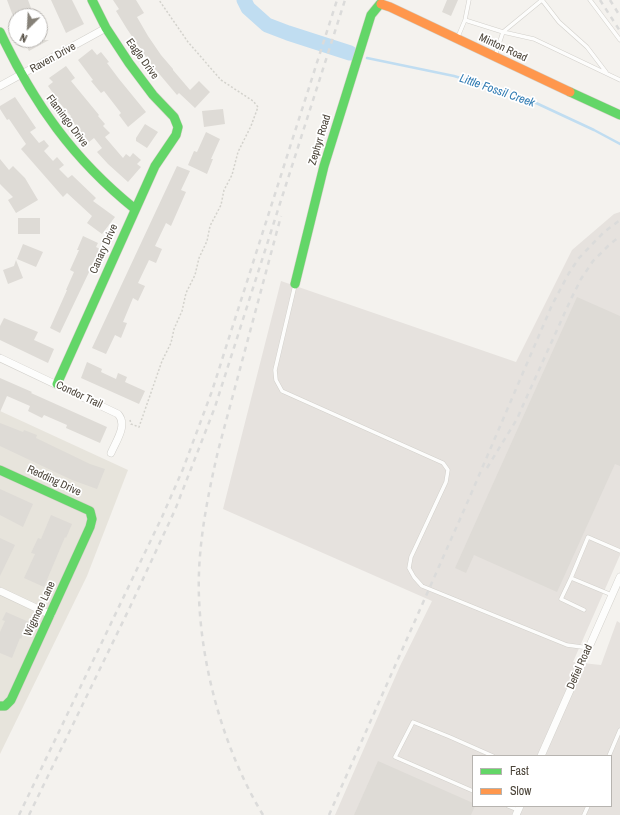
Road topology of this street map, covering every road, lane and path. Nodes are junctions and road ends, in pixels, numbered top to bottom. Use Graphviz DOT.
graph roads {
  1 [pos="92,0"];
  2 [pos="159,0"];
  3 [pos="469,0"];
  4 [pos="542,0"];
  5 [pos="590,0"];
  6 [pos="379,4"];
  7 [pos="465,20"];
  8 [pos="106,28"];
  9 [pos="0,32"];
  10 [pos="503,32"];
  11 [pos="457,40"];
  12 [pos="620,40"];
  13 [pos="494,57"];
  14 [pos="606,73"];
  15 [pos="22,75"];
  16 [pos="620,80"];
  17 [pos="0,86"];
  18 [pos="620,115"];
  19 [pos="178,127"];
  20 [pos="135,209"];
  21 [pos="295,284"];
  22 [pos="0,358"];
  23 [pos="57,384"];
  24 [pos="129,418"];
  25 [pos="111,453"];
  26 [pos="0,470"];
  27 [pos="92,519"];
  28 [pos="620,551"];
  29 [pos="620,577"];
  30 [pos="570,578"];
  31 [pos="0,591"];
  32 [pos="612,595"];
  33 [pos="584,610"];
  34 [pos="51,615"];
  35 [pos="589,648"];
  36 [pos="3,706"];
  37 [pos="620,730"];
  38 [pos="491,755"];
  39 [pos="541,755"];
  40 [pos="609,755"];
  41 [pos="472,791"];
  1 -- 8 [label="street, Eagle Drive"];
  2 -- 24 [label="path"];
  3 -- 7 [label="lane"];
  4 -- 10 [label="lane"];
  4 -- 14 [label="lane"];
  5 -- 12 [label="lane"];
  6 -- 11 [label="street, Minton Road"];
  6 -- 21 [label="street, Zephyr Road"];
  7 -- 10 [label="lane"];
  7 -- 11 [label="lane"];
  8 -- 15 [label="street, Raven Drive"];
  8 -- 19 [label="street, Eagle Drive"];
  9 -- 15 [label="street, Flamingo Drive"];
  10 -- 13 [label="lane"];
  10 -- 14 [label="lane"];
  11 -- 13 [label="street, Minton Road"];
  13 -- 18 [label="street, Minton Road"];
  14 -- 16 [label="lane"];
  15 -- 17 [label="street, Raven Drive"];
  15 -- 20 [label="street, Flamingo Drive"];
  19 -- 20 [label="street, Canary Drive"];
  20 -- 23 [label="street, Canary Drive"];
  21 -- 35 [label="lane"];
  22 -- 23 [label="street, Condor Trail"];
  23 -- 25 [label="street, Condor Trail"];
  26 -- 27 [label="street, Redding Drive"];
  27 -- 34 [label="street, Wigmore Lane"];
  28 -- 30 [label="lane"];
  29 -- 32 [label="street, Defiel Road"];
  30 -- 32 [label="lane"];
  30 -- 33 [label="lane"];
  31 -- 34 [label="street"];
  32 -- 35 [label="street, Defiel Road"];
  34 -- 36 [label="street, Wigmore Lane"];
  35 -- 39 [label="street, Defiel Road"];
  37 -- 40 [label="lane"];
  38 -- 41 [label="lane"];
}
